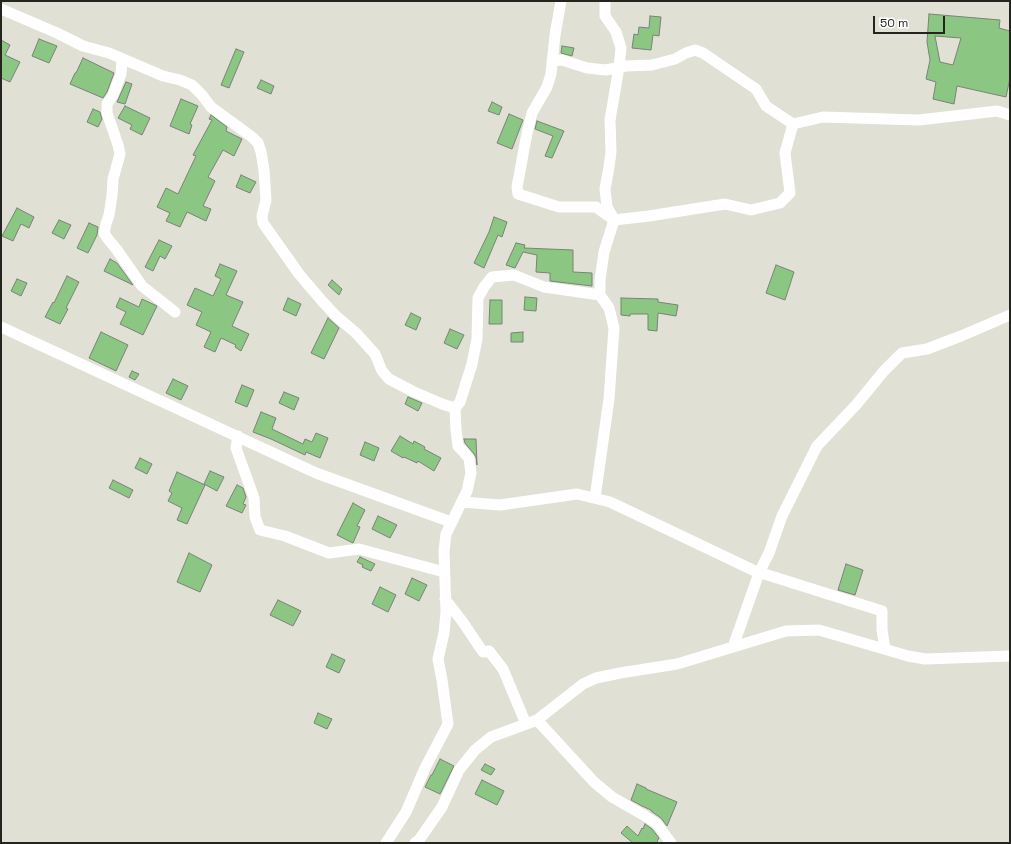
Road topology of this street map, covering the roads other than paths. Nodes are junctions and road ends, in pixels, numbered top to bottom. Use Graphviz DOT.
graph roads {
  1 [pos="561,1"];
  2 [pos="605,1"];
  3 [pos="1,9"];
  4 [pos="122,59"];
  5 [pos="552,60"];
  6 [pos="619,68"];
  7 [pos="1010,115"];
  8 [pos="793,124"];
  9 [pos="614,220"];
  10 [pos="600,295"];
  11 [pos="175,312"];
  12 [pos="1010,315"];
  13 [pos="1,327"];
  14 [pos="455,408"];
  15 [pos="238,436"];
  16 [pos="595,498"];
  17 [pos="462,502"];
  18 [pos="452,522"];
  19 [pos="444,572"];
  20 [pos="759,572"];
  21 [pos="445,599"];
  22 [pos="733,647"];
  23 [pos="885,649"];
  24 [pos="1010,656"];
  25 [pos="537,720"];
  26 [pos="526,724"];
  27 [pos="386,843"];
  28 [pos="415,843"];
  29 [pos="671,843"];
  1 -- 5 [label="street"];
  2 -- 6 [label="street"];
  3 -- 4 [label="street"];
  4 -- 11 [label="street"];
  4 -- 14 [label="street"];
  5 -- 6 [label="street"];
  5 -- 9 [label="street"];
  6 -- 8 [label="street"];
  6 -- 9 [label="street"];
  7 -- 8 [label="street"];
  8 -- 9 [label="street"];
  9 -- 10 [label="street"];
  10 -- 14 [label="street"];
  10 -- 16 [label="street"];
  12 -- 20 [label="street"];
  13 -- 15 [label="street"];
  14 -- 17 [label="street"];
  15 -- 18 [label="street"];
  15 -- 19 [label="street"];
  16 -- 17 [label="street"];
  16 -- 20 [label="street"];
  17 -- 18 [label="street"];
  18 -- 19 [label="street"];
  19 -- 21 [label="street"];
  20 -- 22 [label="street"];
  20 -- 23 [label="street"];
  21 -- 26 [label="street"];
  21 -- 27 [label="street"];
  22 -- 23 [label="street"];
  22 -- 25 [label="street"];
  23 -- 24 [label="street"];
  25 -- 26 [label="street"];
  25 -- 29 [label="street"];
  26 -- 28 [label="street"];
}
